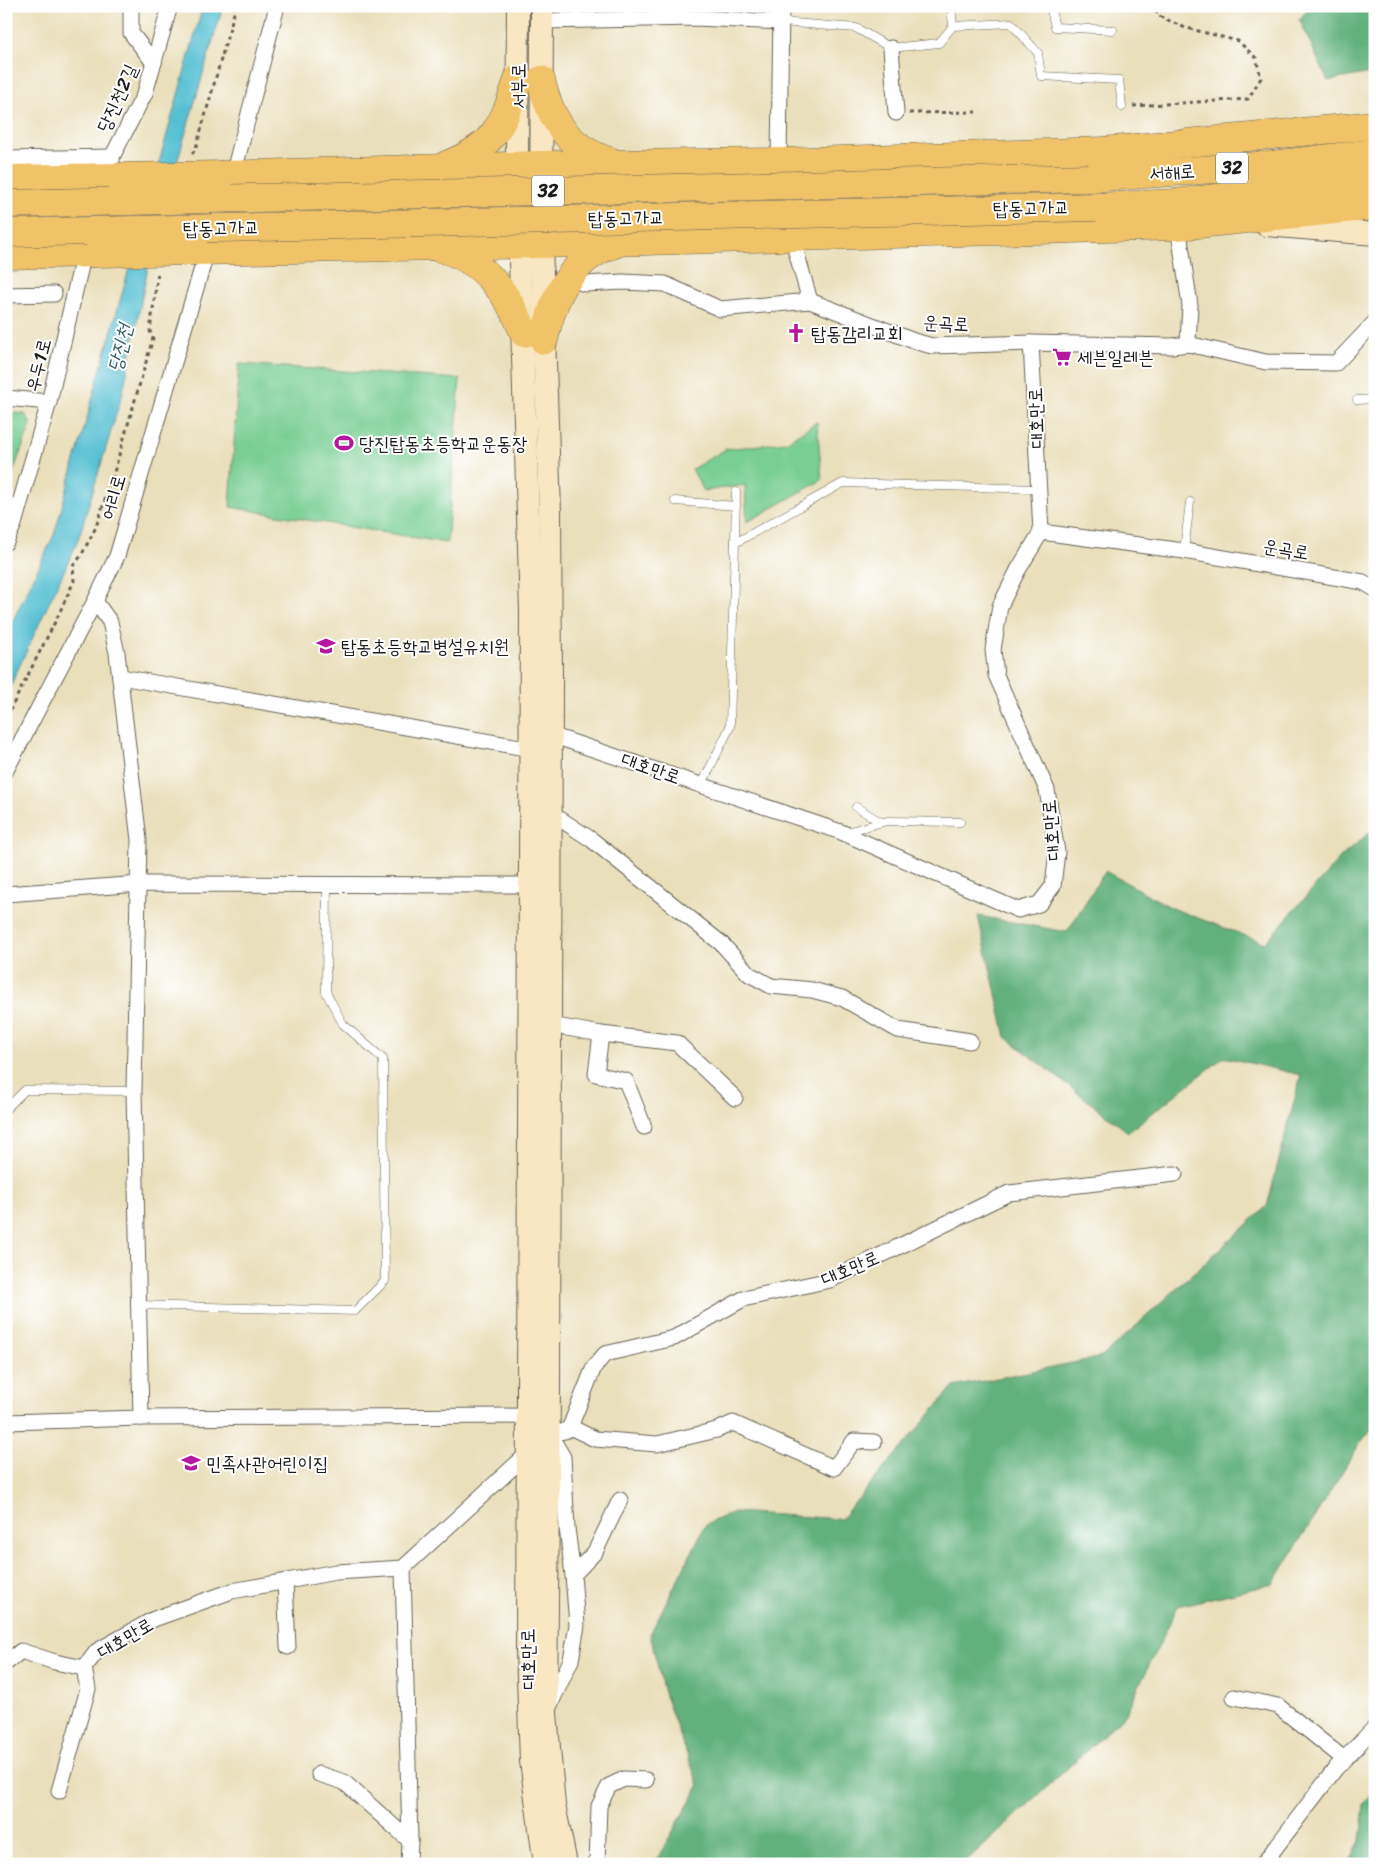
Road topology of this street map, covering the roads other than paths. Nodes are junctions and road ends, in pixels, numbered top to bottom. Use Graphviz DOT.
graph roads {
  1 [pos="131,6"];
  2 [pos="170,6"];
  3 [pos="277,6"];
  4 [pos="518,6"];
  5 [pos="781,6"];
  6 [pos="951,6"];
  7 [pos="1050,6"];
  8 [pos="542,13"];
  9 [pos="781,22"];
  10 [pos="953,26"];
  11 [pos="1112,30"];
  12 [pos="891,48"];
  13 [pos="154,62"];
  14 [pos="529,80"];
  15 [pos="1122,107"];
  16 [pos="896,113"];
  17 [pos="1375,125"];
  18 [pos="1375,153"];
  19 [pos="6,159"];
  20 [pos="779,162"];
  21 [pos="621,164"];
  22 [pos="529,166"];
  23 [pos="431,169"];
  24 [pos="114,170"];
  25 [pos="228,175"];
  26 [pos="1089,178"];
  27 [pos="6,179"];
  28 [pos="1375,179"];
  29 [pos="6,204"];
  30 [pos="1375,206"];
  31 [pos="1096,207"];
  32 [pos="1217,221"];
  33 [pos="1178,226"];
  34 [pos="6,233"];
  35 [pos="1375,234"];
  36 [pos="792,237"];
  37 [pos="641,240"];
  38 [pos="530,244"];
  39 [pos="423,246"];
  40 [pos="201,251"];
  41 [pos="91,253"];
  42 [pos="6,255"];
  43 [pos="567,278"];
  44 [pos="54,294"];
  45 [pos="6,295"];
  46 [pos="810,301"];
  47 [pos="1375,322"];
  48 [pos="534,336"];
  49 [pos="1031,343"];
  50 [pos="1188,344"];
  51 [pos="6,398"];
  52 [pos="1375,399"];
  53 [pos="1357,400"];
  54 [pos="50,402"];
  55 [pos="1038,489"];
  56 [pos="736,492"];
  57 [pos="675,501"];
  58 [pos="1190,502"];
  59 [pos="736,506"];
  60 [pos="1041,532"];
  61 [pos="6,542"];
  62 [pos="735,543"];
  63 [pos="1184,551"];
  64 [pos="1375,589"];
  65 [pos="95,601"];
  66 [pos="121,677"];
  67 [pos="551,735"];
  68 [pos="531,749"];
  69 [pos="6,770"];
  70 [pos="701,786"];
  71 [pos="856,807"];
  72 [pos="551,813"];
  73 [pos="881,822"];
  74 [pos="960,822"];
  75 [pos="843,833"];
  76 [pos="140,884"];
  77 [pos="327,884"];
  78 [pos="540,885"];
  79 [pos="6,894"];
  80 [pos="550,1025"];
  81 [pos="601,1034"];
  82 [pos="970,1041"];
  83 [pos="134,1091"];
  84 [pos="735,1098"];
  85 [pos="6,1109"];
  86 [pos="644,1127"];
  87 [pos="1175,1174"];
  88 [pos="138,1305"];
  89 [pos="528,1416"];
  90 [pos="141,1418"];
  91 [pos="6,1422"];
  92 [pos="561,1431"];
  93 [pos="874,1442"];
  94 [pos="528,1453"];
  95 [pos="620,1500"];
  96 [pos="403,1568"];
  97 [pos="573,1574"];
  98 [pos="285,1582"];
  99 [pos="288,1647"];
  100 [pos="6,1663"];
  101 [pos="84,1668"];
  102 [pos="1234,1697"];
  103 [pos="546,1714"];
  104 [pos="1375,1727"];
  105 [pos="1344,1759"];
  106 [pos="319,1774"];
  107 [pos="646,1780"];
  108 [pos="59,1791"];
  109 [pos="410,1841"];
  110 [pos="409,1864"];
  111 [pos="546,1864"];
  112 [pos="566,1864"];
  113 [pos="597,1864"];
  114 [pos="1262,1864"];
  1 -- 13 [label="street"];
  2 -- 13 [label="street, 당진천2길"];
  3 -- 25 [label="street, 어리로"];
  4 -- 14 [label="main road, 서부로"];
  5 -- 9 [label="street"];
  6 -- 10 [label="lane"];
  7 -- 11 [label="lane"];
  8 -- 9 [label="street"];
  8 -- 14 [label="main road, 서부로"];
  9 -- 12 [label="lane"];
  9 -- 20 [label="street"];
  10 -- 12 [label="lane"];
  10 -- 15 [label="lane"];
  12 -- 16 [label="street"];
  13 -- 24 [label="street, 당진천2길"];
  14 -- 21 [label="highway"];
  14 -- 22 [label="main road, 서부로"];
  14 -- 23 [label="highway"];
  17 -- 20 [label="highway"];
  18 -- 26 [label="highway, 서해로 / 32"];
  19 -- 24 [label="street"];
  20 -- 21 [label="highway"];
  21 -- 22 [label="highway"];
  22 -- 23 [label="highway"];
  22 -- 38 [label="main road, 서부로"];
  23 -- 25 [label="highway"];
  24 -- 25 [label="highway, bridge"];
  24 -- 27 [label="highway"];
  25 -- 40 [label="street, 어리로"];
  26 -- 29 [label="highway, 탑동고가교 / 32, bridge"];
  28 -- 31 [label="highway, 서해로"];
  30 -- 32 [label="highway"];
  31 -- 34 [label="highway, 탑동고가교, bridge"];
  32 -- 33 [label="highway"];
  32 -- 35 [label="main road"];
  33 -- 36 [label="highway"];
  33 -- 50 [label="street"];
  36 -- 37 [label="highway"];
  36 -- 46 [label="street"];
  37 -- 38 [label="highway"];
  37 -- 43 [label="highway"];
  38 -- 39 [label="highway"];
  38 -- 48 [label="main road, 서부로"];
  39 -- 40 [label="highway"];
  39 -- 48 [label="highway"];
  40 -- 41 [label="highway, bridge"];
  40 -- 65 [label="street, 어리로"];
  41 -- 42 [label="highway"];
  41 -- 54 [label="street, 우두1로"];
  43 -- 46 [label="street, 운곡로"];
  43 -- 48 [label="highway"];
  44 -- 45 [label="street"];
  46 -- 49 [label="street, 운곡로"];
  47 -- 50 [label="street, 운곡로"];
  48 -- 67 [label="main road"];
  48 -- 68 [label="main road"];
  49 -- 50 [label="street, 운곡로"];
  49 -- 55 [label="street, 대호만로"];
  51 -- 54 [label="street"];
  52 -- 53 [label="lane"];
  54 -- 61 [label="street, 우두1로"];
  55 -- 60 [label="street, 대호만로"];
  55 -- 62 [label="lane"];
  56 -- 59 [label="lane"];
  57 -- 59 [label="lane"];
  58 -- 63 [label="lane"];
  59 -- 62 [label="lane"];
  60 -- 63 [label="street, 운곡로"];
  60 -- 75 [label="street, 대호만로"];
  62 -- 70 [label="lane"];
  63 -- 64 [label="street, 운곡로"];
  65 -- 66 [label="street"];
  65 -- 69 [label="street, 어리로"];
  66 -- 68 [label="street"];
  66 -- 76 [label="street"];
  67 -- 70 [label="street, 대호만로"];
  67 -- 72 [label="main road"];
  68 -- 78 [label="main road"];
  70 -- 75 [label="street, 대호만로"];
  71 -- 73 [label="lane"];
  72 -- 78 [label="main road"];
  72 -- 82 [label="street"];
  73 -- 74 [label="lane"];
  73 -- 75 [label="lane"];
  76 -- 77 [label="street"];
  76 -- 79 [label="street"];
  76 -- 83 [label="street"];
  77 -- 78 [label="street"];
  77 -- 88 [label="lane"];
  78 -- 80 [label="main road"];
  78 -- 89 [label="main road, 대호만로"];
  80 -- 81 [label="street"];
  80 -- 92 [label="main road"];
  81 -- 84 [label="street"];
  81 -- 86 [label="street"];
  83 -- 85 [label="lane"];
  83 -- 88 [label="street"];
  87 -- 92 [label="street, 대호만로"];
  88 -- 90 [label="street"];
  89 -- 90 [label="street"];
  89 -- 94 [label="main road, 대호만로"];
  90 -- 91 [label="street"];
  92 -- 93 [label="street"];
  92 -- 94 [label="street, 대호만로"];
  92 -- 97 [label="street, 대호만로"];
  92 -- 103 [label="main road, 대호만로"];
  94 -- 96 [label="street, 대호만로"];
  94 -- 111 [label="main road, 대호만로"];
  95 -- 97 [label="street"];
  96 -- 98 [label="street, 대호만로"];
  96 -- 109 [label="street"];
  97 -- 103 [label="street, 대호만로"];
  98 -- 99 [label="street"];
  98 -- 101 [label="street, 대호만로"];
  100 -- 101 [label="street, 대호만로"];
  101 -- 108 [label="street, 대호만로"];
  102 -- 105 [label="street"];
  103 -- 112 [label="main road, 대호만로"];
  104 -- 105 [label="street"];
  105 -- 114 [label="street"];
  106 -- 109 [label="street"];
  107 -- 113 [label="street"];
  109 -- 110 [label="street"];
}
